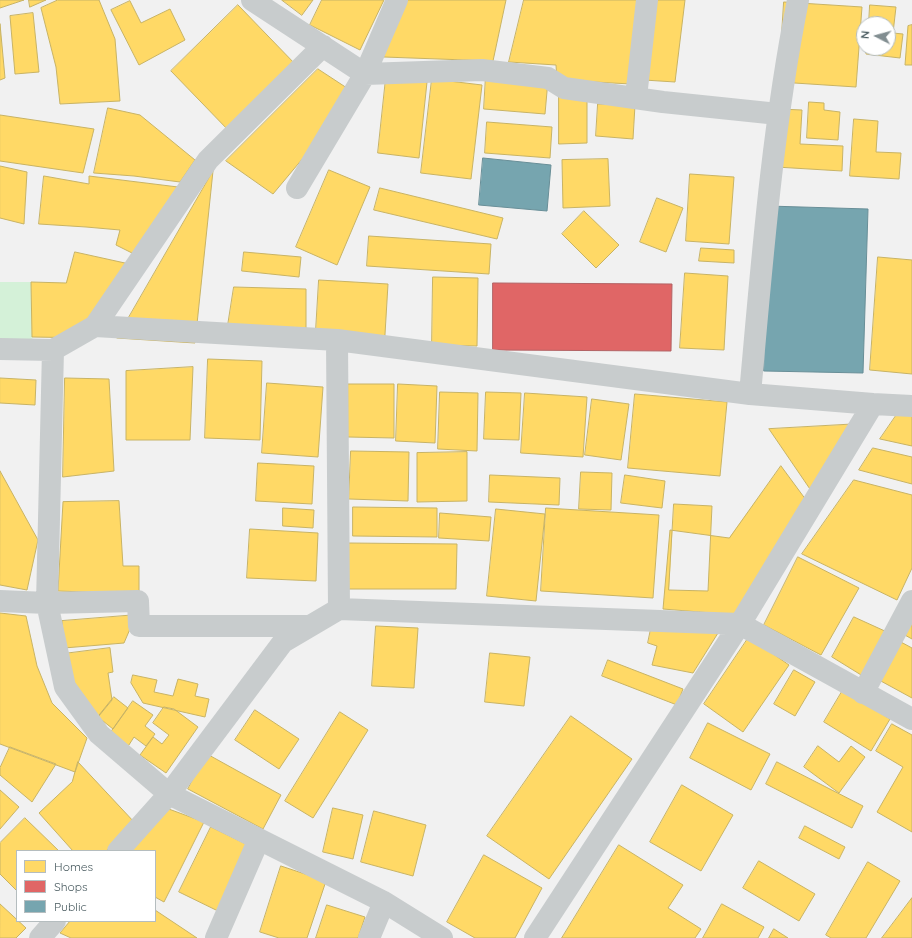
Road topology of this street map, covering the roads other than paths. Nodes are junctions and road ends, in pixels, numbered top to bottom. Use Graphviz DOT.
graph roads {
  1 [pos="252,0"];
  2 [pos="397,0"];
  3 [pos="648,0"];
  4 [pos="798,0"];
  5 [pos="322,46"];
  6 [pos="365,74"];
  7 [pos="636,98"];
  8 [pos="778,114"];
  9 [pos="297,188"];
  10 [pos="95,326"];
  11 [pos="337,340"];
  12 [pos="0,349"];
  13 [pos="53,350"];
  14 [pos="750,394"];
  15 [pos="873,404"];
  16 [pos="912,406"];
  17 [pos="0,601"];
  18 [pos="912,601"];
  19 [pos="48,603"];
  20 [pos="339,609"];
  21 [pos="740,624"];
  22 [pos="311,626"];
  23 [pos="864,693"];
  24 [pos="912,719"];
  25 [pos="169,794"];
  26 [pos="259,839"];
  27 [pos="119,850"];
  28 [pos="384,902"];
  29 [pos="54,922"];
  30 [pos="40,938"];
  31 [pos="216,938"];
  32 [pos="370,938"];
  33 [pos="442,938"];
  34 [pos="535,938"];
  1 -- 5 [label="street"];
  2 -- 6 [label="street"];
  3 -- 7 [label="street"];
  4 -- 8 [label="street"];
  5 -- 6 [label="street"];
  5 -- 10 [label="street"];
  6 -- 7 [label="street"];
  6 -- 9 [label="street"];
  7 -- 8 [label="street"];
  8 -- 14 [label="street"];
  10 -- 11 [label="street"];
  10 -- 13 [label="street"];
  11 -- 14 [label="street"];
  11 -- 20 [label="street"];
  12 -- 13 [label="street"];
  13 -- 19 [label="street"];
  14 -- 15 [label="street"];
  15 -- 16 [label="street"];
  15 -- 21 [label="street"];
  17 -- 19 [label="street"];
  18 -- 23 [label="street"];
  19 -- 22 [label="street"];
  19 -- 25 [label="street"];
  20 -- 21 [label="street"];
  20 -- 22 [label="street"];
  21 -- 23 [label="street"];
  21 -- 34 [label="street"];
  22 -- 25 [label="street"];
  23 -- 24 [label="street"];
  25 -- 26 [label="street"];
  25 -- 27 [label="street"];
  26 -- 28 [label="street"];
  26 -- 31 [label="street"];
  28 -- 32 [label="street"];
  28 -- 33 [label="street"];
  29 -- 30 [label="street"];
}
